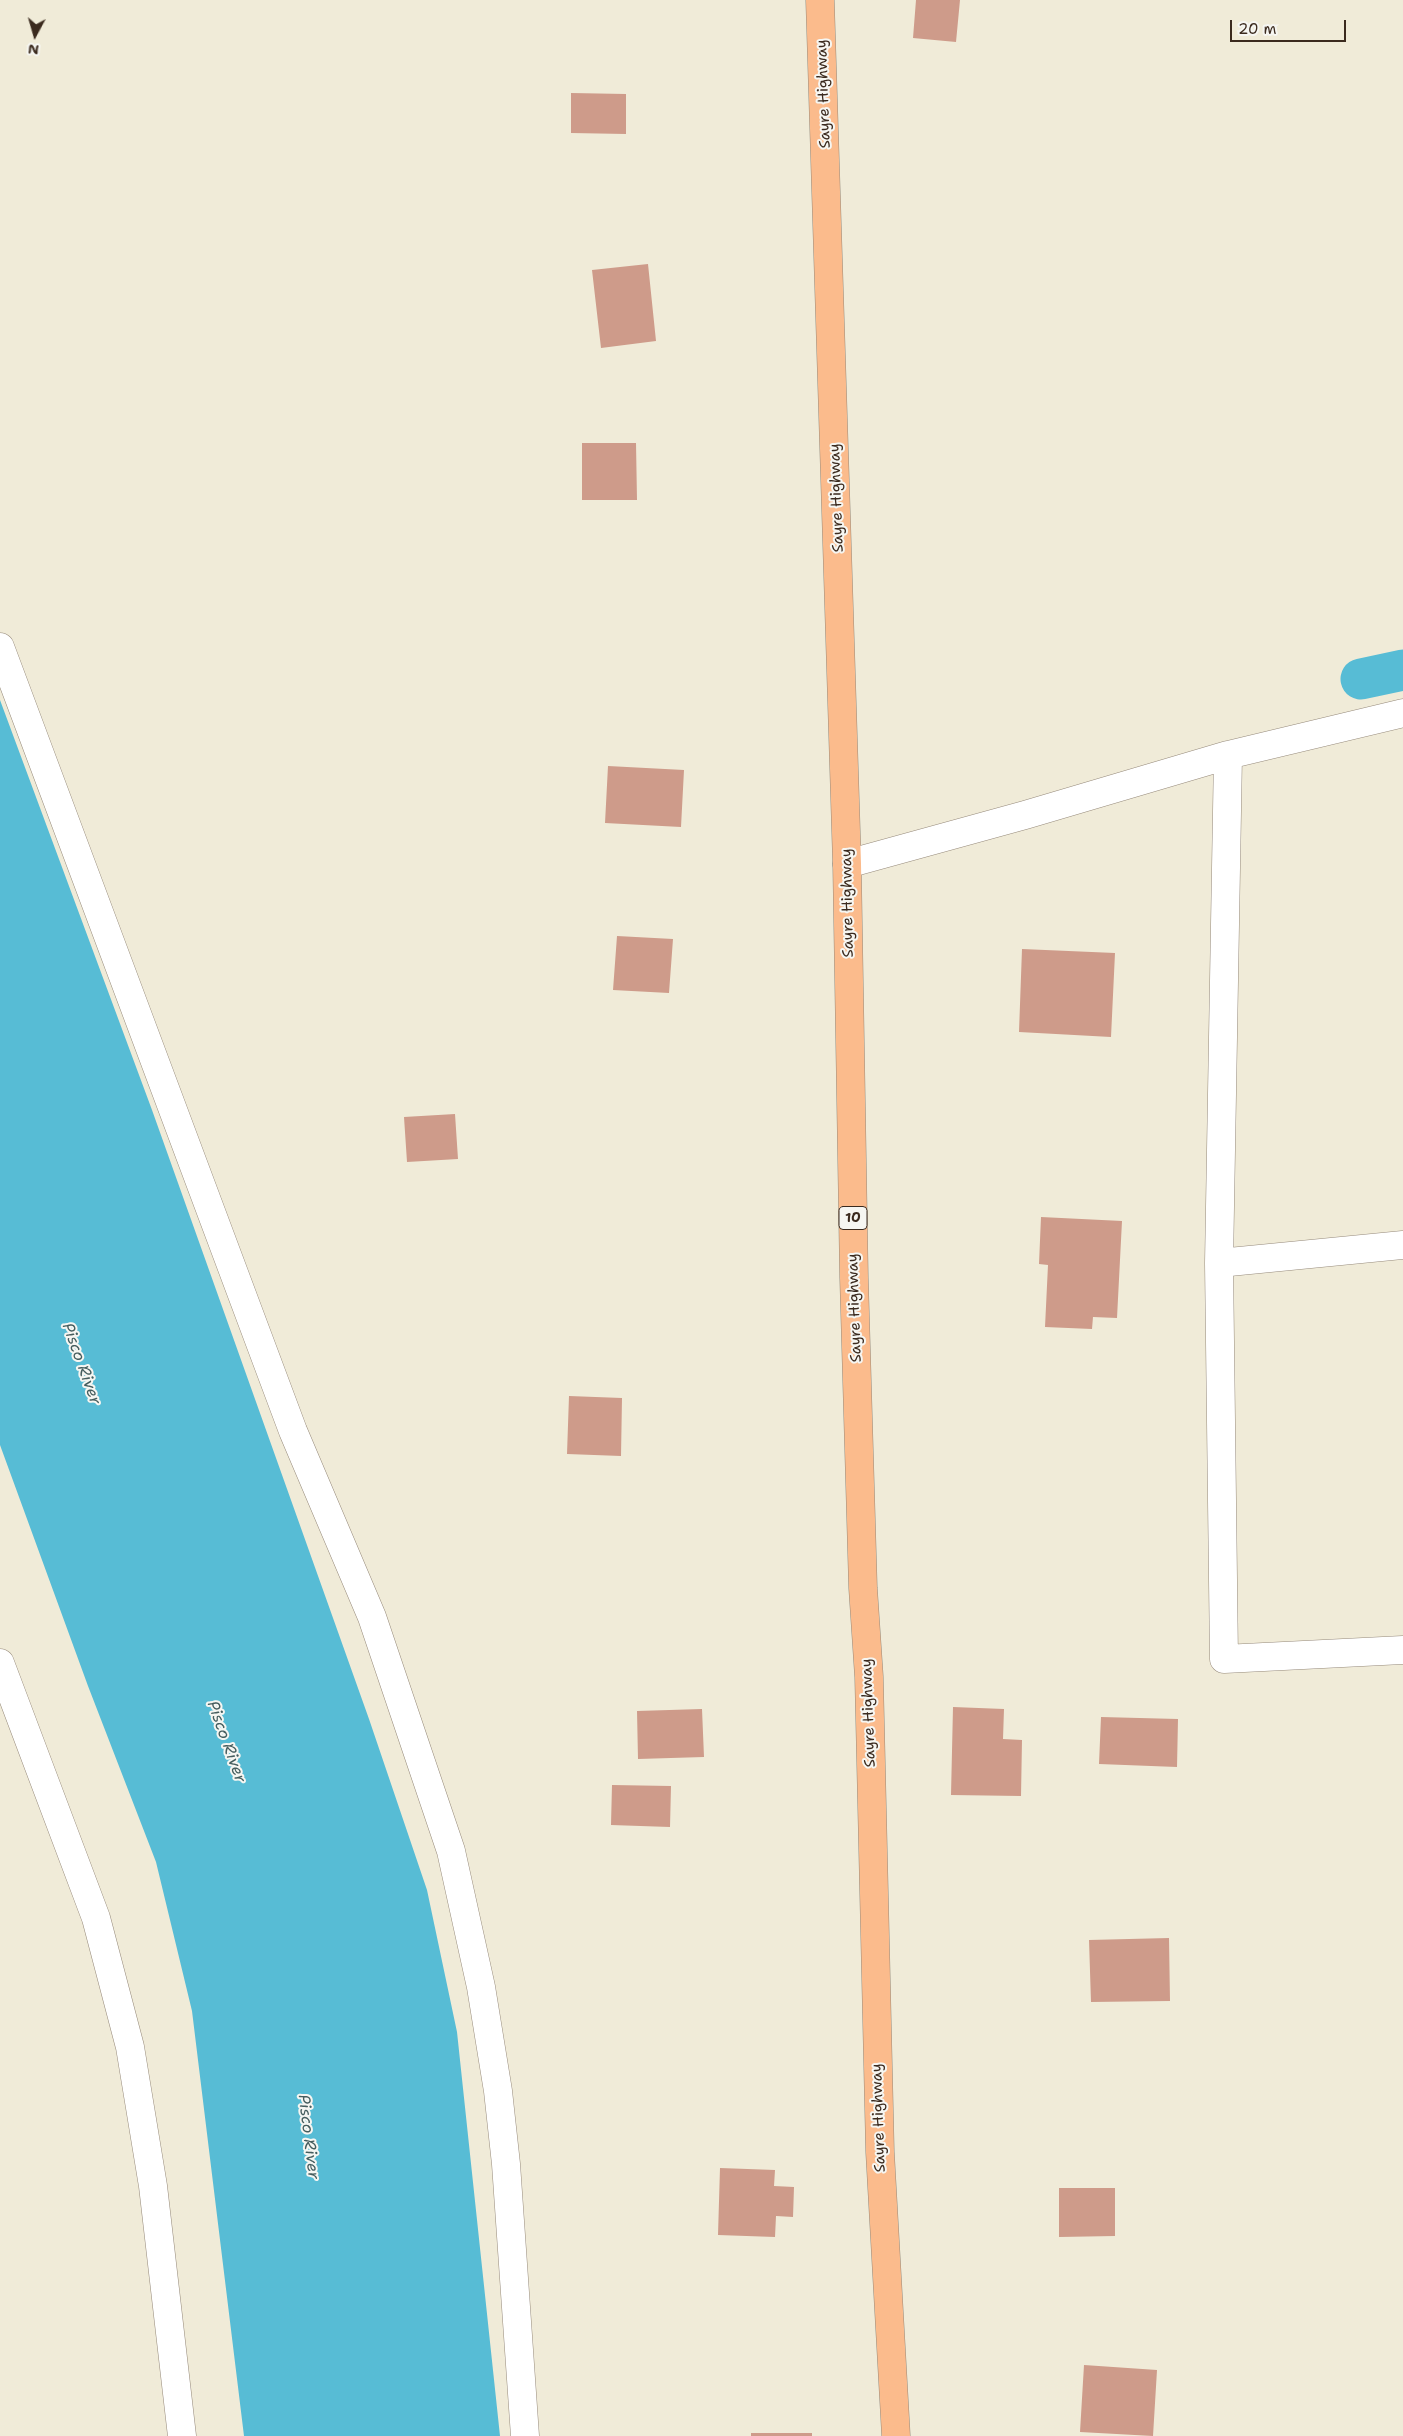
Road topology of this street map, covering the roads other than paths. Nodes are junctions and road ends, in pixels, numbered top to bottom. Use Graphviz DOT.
graph roads {
  1 [pos="820,0"];
  2 [pos="0,647"];
  3 [pos="1403,713"];
  4 [pos="1228,755"];
  5 [pos="847,864"];
  6 [pos="1403,1245"];
  7 [pos="1219,1263"];
  8 [pos="1403,1650"];
  9 [pos="0,1663"];
  10 [pos="182,2436"];
  11 [pos="525,2436"];
  12 [pos="896,2436"];
  1 -- 5 [label="highway, Sayre Highway / 10"];
  2 -- 11 [label="street"];
  3 -- 4 [label="street"];
  4 -- 5 [label="street"];
  4 -- 7 [label="street"];
  5 -- 12 [label="highway, Sayre Highway / 10"];
  6 -- 7 [label="street"];
  7 -- 8 [label="street"];
  9 -- 10 [label="street"];
}
